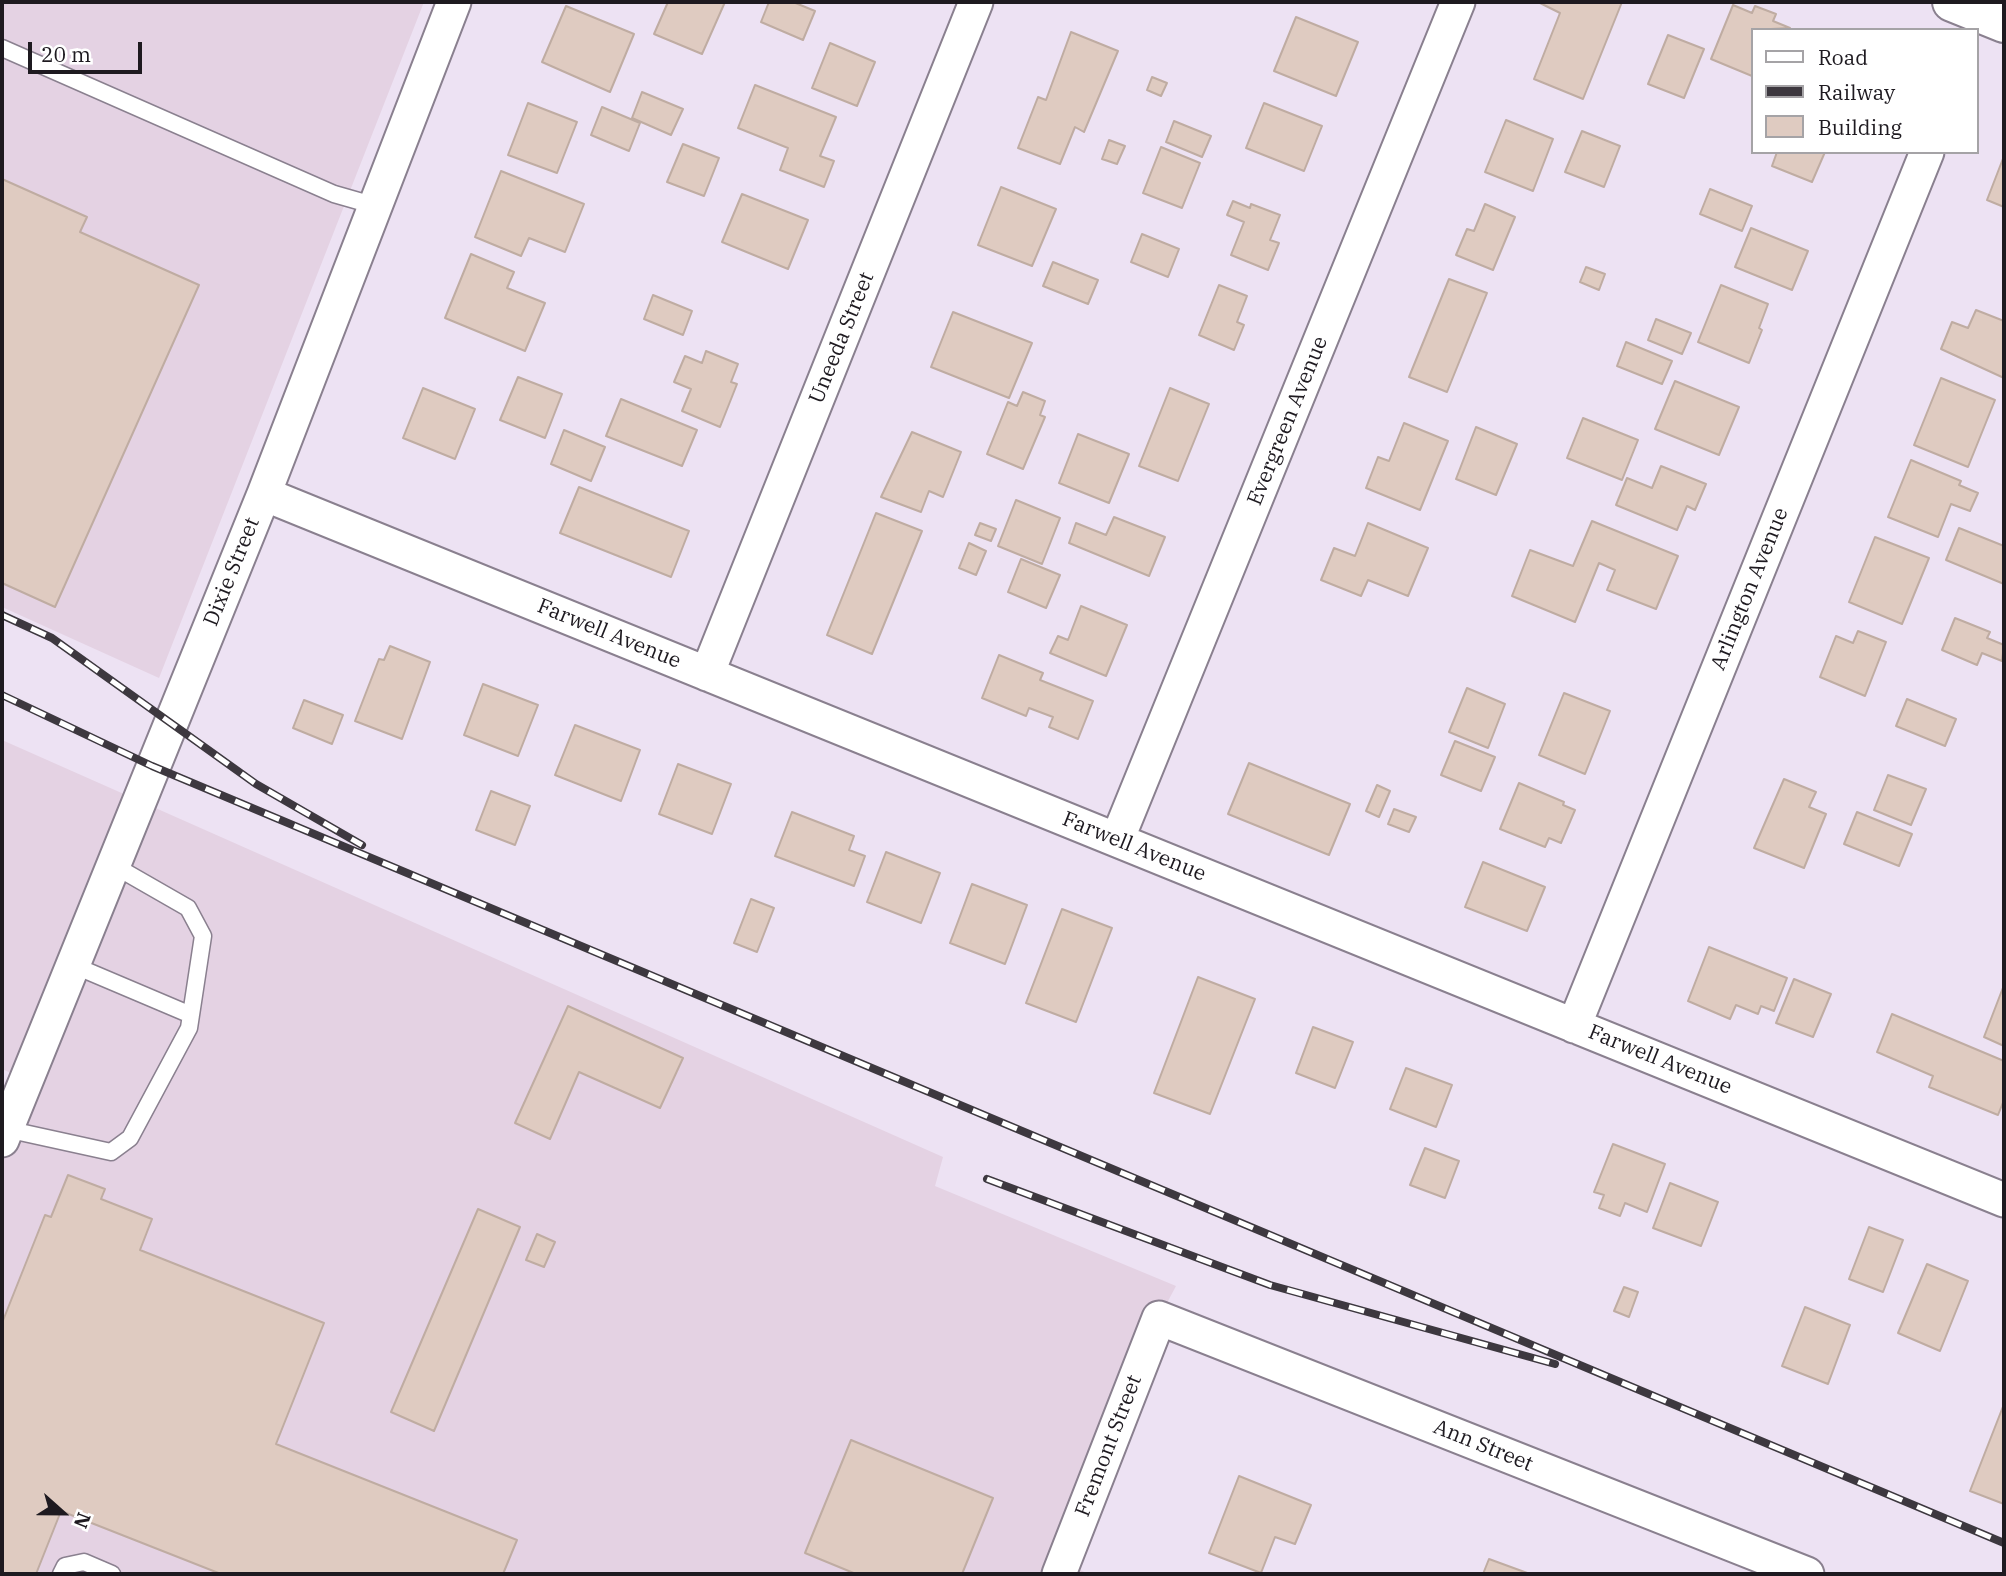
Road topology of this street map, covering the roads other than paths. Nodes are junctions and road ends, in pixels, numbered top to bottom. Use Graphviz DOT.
graph roads {
  1 [pos="454,2"];
  2 [pos="976,2"];
  3 [pos="1458,2"];
  4 [pos="2,48"];
  5 [pos="1926,154"];
  6 [pos="376,206"];
  7 [pos="264,495"];
  8 [pos="707,674"];
  9 [pos="1117,840"];
  10 [pos="113,865"];
  11 [pos="73,965"];
  12 [pos="191,1015"];
  13 [pos="1574,1026"];
  14 [pos="4,1134"];
  15 [pos="2004,1200"];
  16 [pos="1159,1318"];
  17 [pos="61,1574"];
  18 [pos="112,1574"];
  19 [pos="1059,1574"];
  20 [pos="1807,1574"];
  1 -- 6 [label="street, Dixie Street"];
  2 -- 8 [label="street, Uneeda Street"];
  3 -- 9 [label="street, Evergreen Avenue"];
  4 -- 6 [label="lane"];
  5 -- 13 [label="street, Arlington Avenue"];
  6 -- 7 [label="street, Dixie Street"];
  7 -- 8 [label="street, Farwell Avenue"];
  7 -- 10 [label="street, Dixie Street"];
  8 -- 9 [label="street, Farwell Avenue"];
  9 -- 13 [label="street, Farwell Avenue"];
  10 -- 11 [label="street, Dixie Street"];
  10 -- 12 [label="lane"];
  11 -- 12 [label="lane"];
  11 -- 14 [label="street, Dixie Street"];
  12 -- 14 [label="lane"];
  13 -- 15 [label="street, Farwell Avenue"];
  16 -- 19 [label="street, Fremont Street"];
  16 -- 20 [label="street, Ann Street"];
  17 -- 18 [label="lane"];
}
